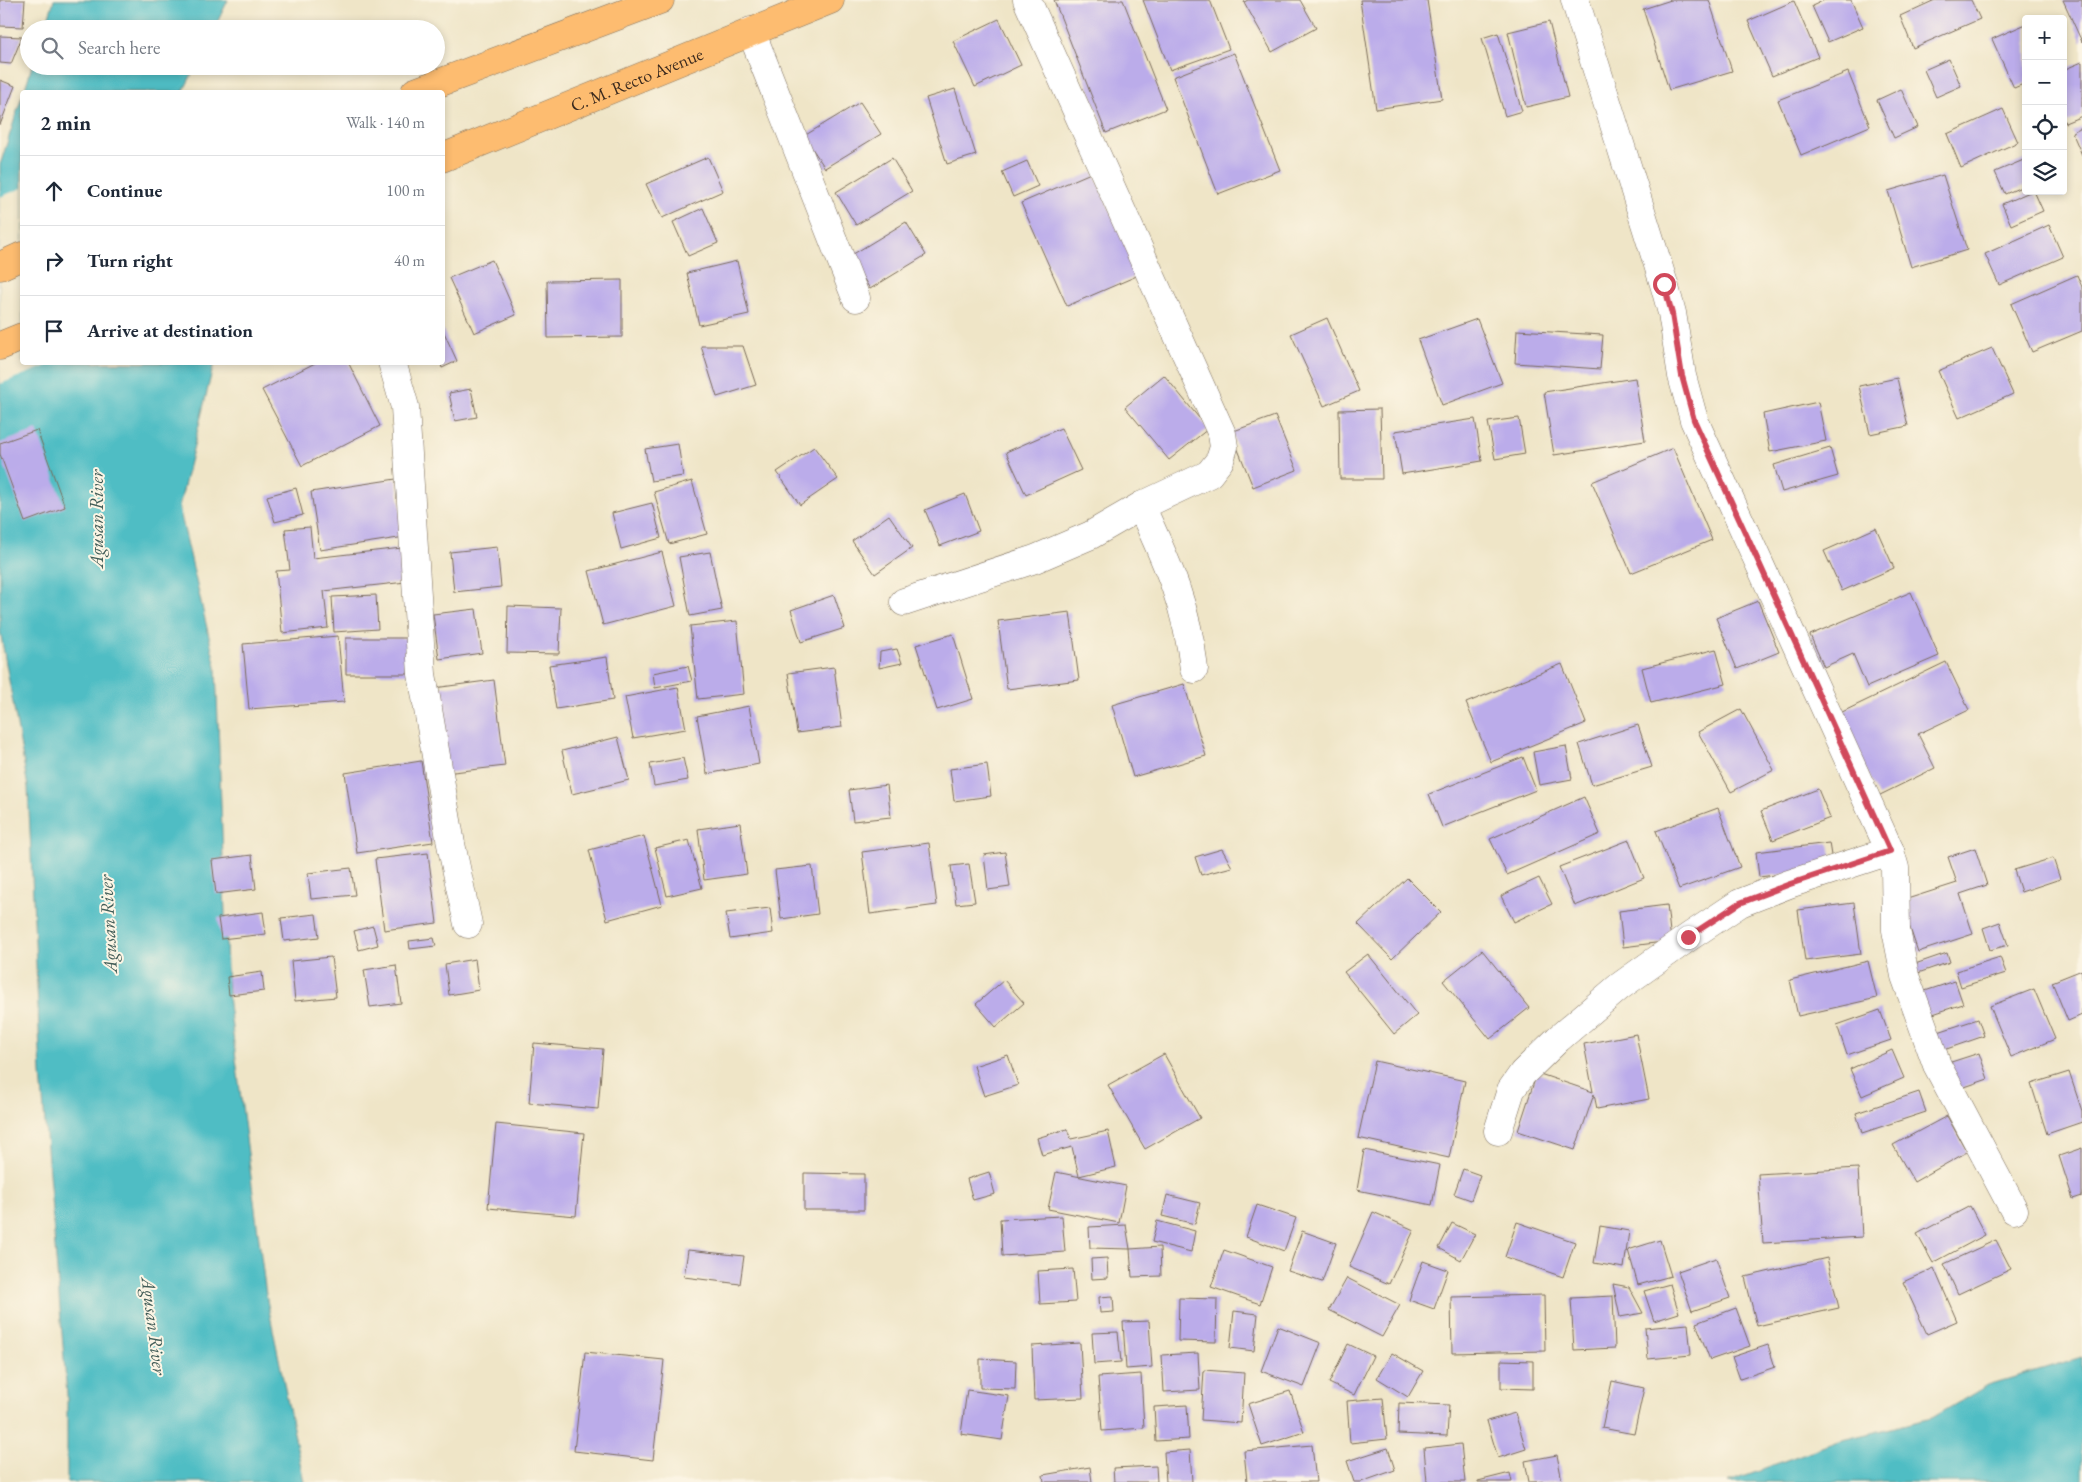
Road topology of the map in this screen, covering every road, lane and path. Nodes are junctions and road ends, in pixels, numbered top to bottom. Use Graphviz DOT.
graph roads {
  1 [pos="660,0"];
  2 [pos="830,0"];
  3 [pos="1028,0"];
  4 [pos="1575,0"];
  5 [pos="751,31"];
  6 [pos="420,90"];
  7 [pos="445,157"];
  8 [pos="20,257"];
  9 [pos="0,266"];
  10 [pos="856,298"];
  11 [pos="20,338"];
  12 [pos="0,346"];
  13 [pos="393,365"];
  14 [pos="1141,506"];
  15 [pos="904,602"];
  16 [pos="1194,669"];
  17 [pos="1890,851"];
  18 [pos="468,924"];
  19 [pos="1498,1131"];
  20 [pos="2014,1210"];
  1 -- 6 [label="highway"];
  2 -- 5 [label="highway, C. M. Recto Avenue"];
  3 -- 14 [label="street"];
  4 -- 17 [label="street"];
  5 -- 7 [label="highway, C. M. Recto Avenue"];
  5 -- 10 [label="street"];
  8 -- 9 [label="highway"];
  11 -- 12 [label="highway"];
  13 -- 18 [label="street"];
  14 -- 15 [label="street"];
  14 -- 16 [label="street"];
  17 -- 19 [label="street"];
  17 -- 20 [label="street"];
}
